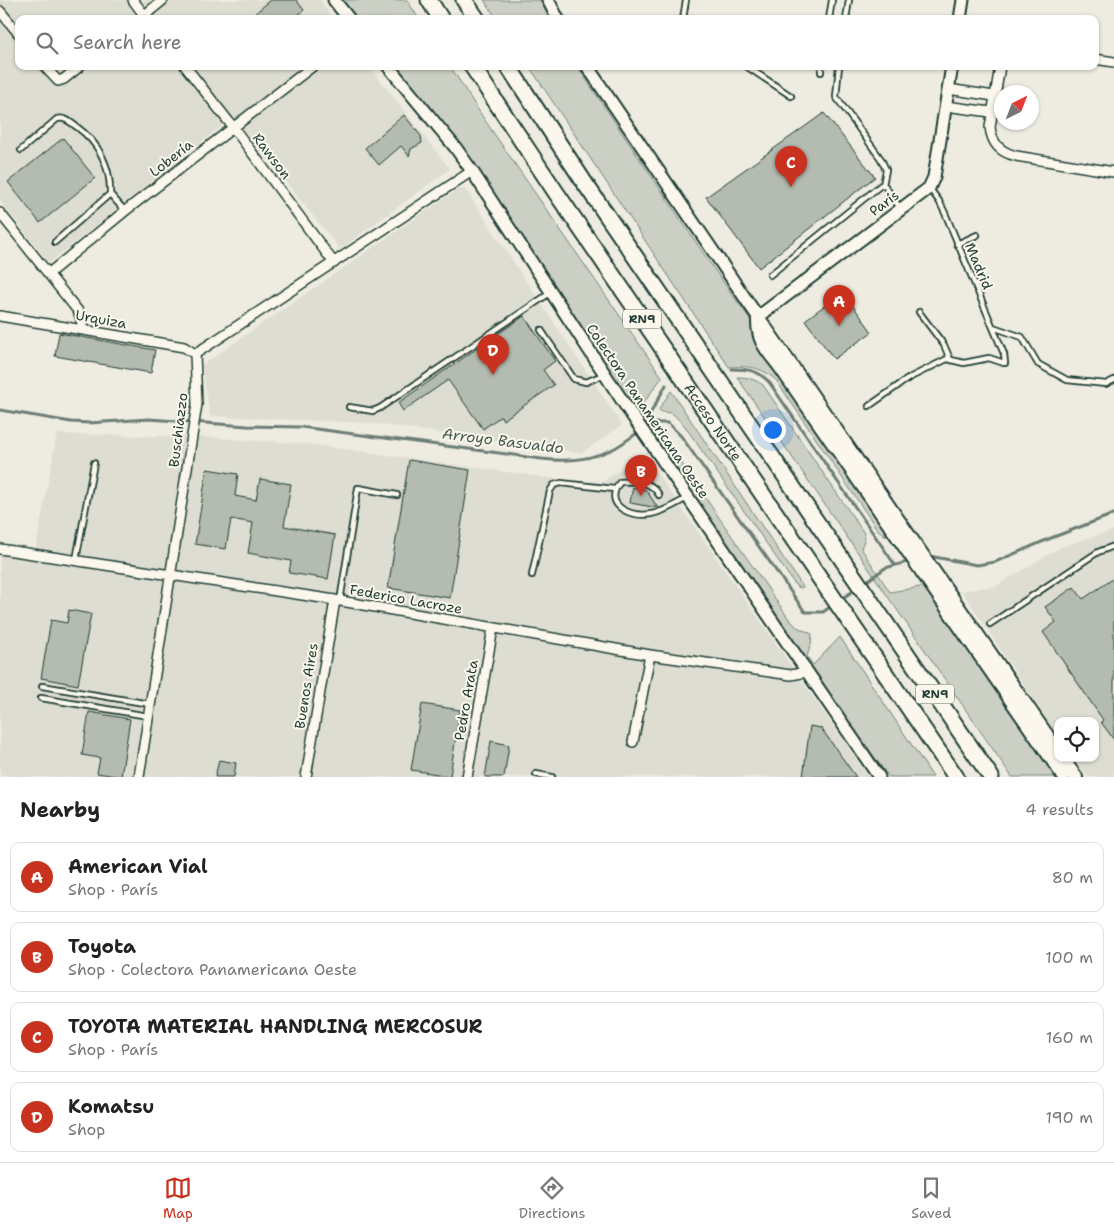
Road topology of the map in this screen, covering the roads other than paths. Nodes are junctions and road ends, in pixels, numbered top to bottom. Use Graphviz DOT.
graph roads {
  1 [pos="133,0"];
  2 [pos="163,0"];
  3 [pos="334,0"];
  4 [pos="429,0"];
  5 [pos="464,0"];
  6 [pos="548,0"];
  7 [pos="686,0"];
  8 [pos="832,0"];
  9 [pos="849,0"];
  10 [pos="964,0"];
  11 [pos="0,10"];
  12 [pos="142,15"];
  13 [pos="147,15"];
  14 [pos="346,15"];
  15 [pos="438,15"];
  16 [pos="473,15"];
  17 [pos="556,15"];
  18 [pos="684,15"];
  19 [pos="830,15"];
  20 [pos="847,15"];
  21 [pos="961,15"];
  22 [pos="15,29"];
  23 [pos="1099,60"];
  24 [pos="1114,62"];
  25 [pos="48,70"];
  26 [pos="75,70"];
  27 [pos="188,70"];
  28 [pos="308,70"];
  29 [pos="391,70"];
  30 [pos="475,70"];
  31 [pos="511,70"];
  32 [pos="590,70"];
  33 [pos="752,70"];
  34 [pos="839,70"];
  35 [pos="951,70"];
  36 [pos="999,70"];
  37 [pos="996,85"];
  38 [pos="948,89"];
  39 [pos="791,96"];
  40 [pos="994,96"];
  41 [pos="945,106"];
  42 [pos="991,112"];
  43 [pos="233,127"];
  44 [pos="21,150"];
  45 [pos="472,171"];
  46 [pos="1114,172"];
  47 [pos="883,185"];
  48 [pos="929,188"];
  49 [pos="110,194"];
  50 [pos="901,210"];
  51 [pos="125,212"];
  52 [pos="0,213"];
  53 [pos="977,235"];
  54 [pos="55,242"];
  55 [pos="958,244"];
  56 [pos="334,263"];
  57 [pos="48,274"];
  58 [pos="770,275"];
  59 [pos="551,292"];
  60 [pos="919,312"];
  61 [pos="0,316"];
  62 [pos="758,317"];
  63 [pos="993,327"];
  64 [pos="83,330"];
  65 [pos="540,330"];
  66 [pos="195,354"];
  67 [pos="950,359"];
  68 [pos="604,374"];
  69 [pos="1114,380"];
  70 [pos="869,406"];
  71 [pos="350,407"];
  72 [pos="94,463"];
  73 [pos="614,489"];
  74 [pos="397,495"];
  75 [pos="659,495"];
  76 [pos="688,498"];
  77 [pos="1114,546"];
  78 [pos="0,549"];
  79 [pos="76,561"];
  80 [pos="532,574"];
  81 [pos="171,576"];
  82 [pos="940,589"];
  83 [pos="337,600"];
  84 [pos="990,624"];
  85 [pos="493,628"];
  86 [pos="650,655"];
  87 [pos="806,672"];
  88 [pos="42,686"];
  89 [pos="41,698"];
  90 [pos="150,704"];
  91 [pos="148,716"];
  92 [pos="633,742"];
  93 [pos="1054,746"];
  94 [pos="1065,762"];
  95 [pos="536,774"];
  96 [pos="139,777"];
  97 [pos="306,777"];
  98 [pos="467,777"];
  99 [pos="552,777"];
  100 [pos="879,777"];
  101 [pos="956,777"];
  102 [pos="991,777"];
  103 [pos="1064,777"];
  104 [pos="1076,777"];
  1 -- 12 [label="street"];
  2 -- 13 [label="street"];
  3 -- 14 [label="street"];
  4 -- 15 [label="highway"];
  5 -- 16 [label="highway"];
  6 -- 17 [label="street"];
  7 -- 18 [label="lane"];
  8 -- 19 [label="lane"];
  9 -- 20 [label="lane"];
  10 -- 21 [label="street"];
  11 -- 22 [label="street"];
  23 -- 24 [label="street"];
  25 -- 26 [label="street"];
  27 -- 43 [label="street, Rawson"];
  28 -- 43 [label="street, Lobería"];
  29 -- 45 [label="street, Colectora Panamericana Oeste"];
  30 -- 101 [label="highway, Acceso Norte / RN9"];
  31 -- 102 [label="highway, Acceso Norte / RN9"];
  32 -- 62 [label="street"];
  33 -- 39 [label="lane"];
  34 -- 47 [label="lane"];
  35 -- 38 [label="street"];
  36 -- 37 [label="street"];
  38 -- 40 [label="street"];
  38 -- 41 [label="street"];
  40 -- 42 [label="street"];
  41 -- 42 [label="street"];
  41 -- 48 [label="street"];
  42 -- 46 [label="street"];
  43 -- 51 [label="street, Lobería"];
  43 -- 56 [label="street, Rawson"];
  44 -- 49 [label="lane"];
  45 -- 56 [label="street"];
  45 -- 59 [label="street, Colectora Panamericana Oeste"];
  47 -- 50 [label="lane"];
  47 -- 58 [label="lane"];
  48 -- 50 [label="street, París"];
  48 -- 55 [label="lane, Madrid"];
  49 -- 51 [label="lane"];
  49 -- 54 [label="lane"];
  50 -- 62 [label="street, París"];
  51 -- 57 [label="street, Lobería"];
  52 -- 57 [label="street"];
  53 -- 55 [label="lane"];
  55 -- 63 [label="lane, Madrid"];
  56 -- 66 [label="street"];
  57 -- 64 [label="street"];
  59 -- 68 [label="street, Colectora Panamericana Oeste"];
  59 -- 71 [label="lane"];
  60 -- 67 [label="lane"];
  61 -- 64 [label="street, Urquiza"];
  62 -- 82 [label="main road"];
  63 -- 67 [label="lane, Madrid"];
  63 -- 69 [label="lane"];
  64 -- 66 [label="street, Urquiza"];
  65 -- 68 [label="lane"];
  66 -- 81 [label="street, Buschiazzo"];
  67 -- 70 [label="lane"];
  68 -- 76 [label="street, Colectora Panamericana Oeste"];
  72 -- 79 [label="lane"];
  73 -- 75 [label="lane"];
  73 -- 76 [label="lane"];
  73 -- 80 [label="lane"];
  74 -- 83 [label="lane"];
  76 -- 87 [label="street, Colectora Panamericana Oeste"];
  77 -- 84 [label="lane"];
  78 -- 79 [label="street, Federico Lacroze"];
  79 -- 81 [label="street, Federico Lacroze"];
  81 -- 83 [label="street, Federico Lacroze"];
  81 -- 90 [label="street, Buschiazzo"];
  82 -- 93 [label="main road"];
  82 -- 103 [label="main road"];
  83 -- 85 [label="street, Federico Lacroze"];
  83 -- 97 [label="street, Buenos Aires"];
  85 -- 86 [label="street, Federico Lacroze"];
  85 -- 98 [label="street, Pedro Arata"];
  86 -- 87 [label="street, Federico Lacroze"];
  86 -- 92 [label="street"];
  87 -- 100 [label="street, Colectora Panamericana Oeste"];
  88 -- 90 [label="lane"];
  89 -- 91 [label="lane"];
  90 -- 91 [label="street, Buschiazzo"];
  91 -- 96 [label="street, Buschiazzo"];
  94 -- 104 [label="main road"];
  95 -- 99 [label="lane"];
}
